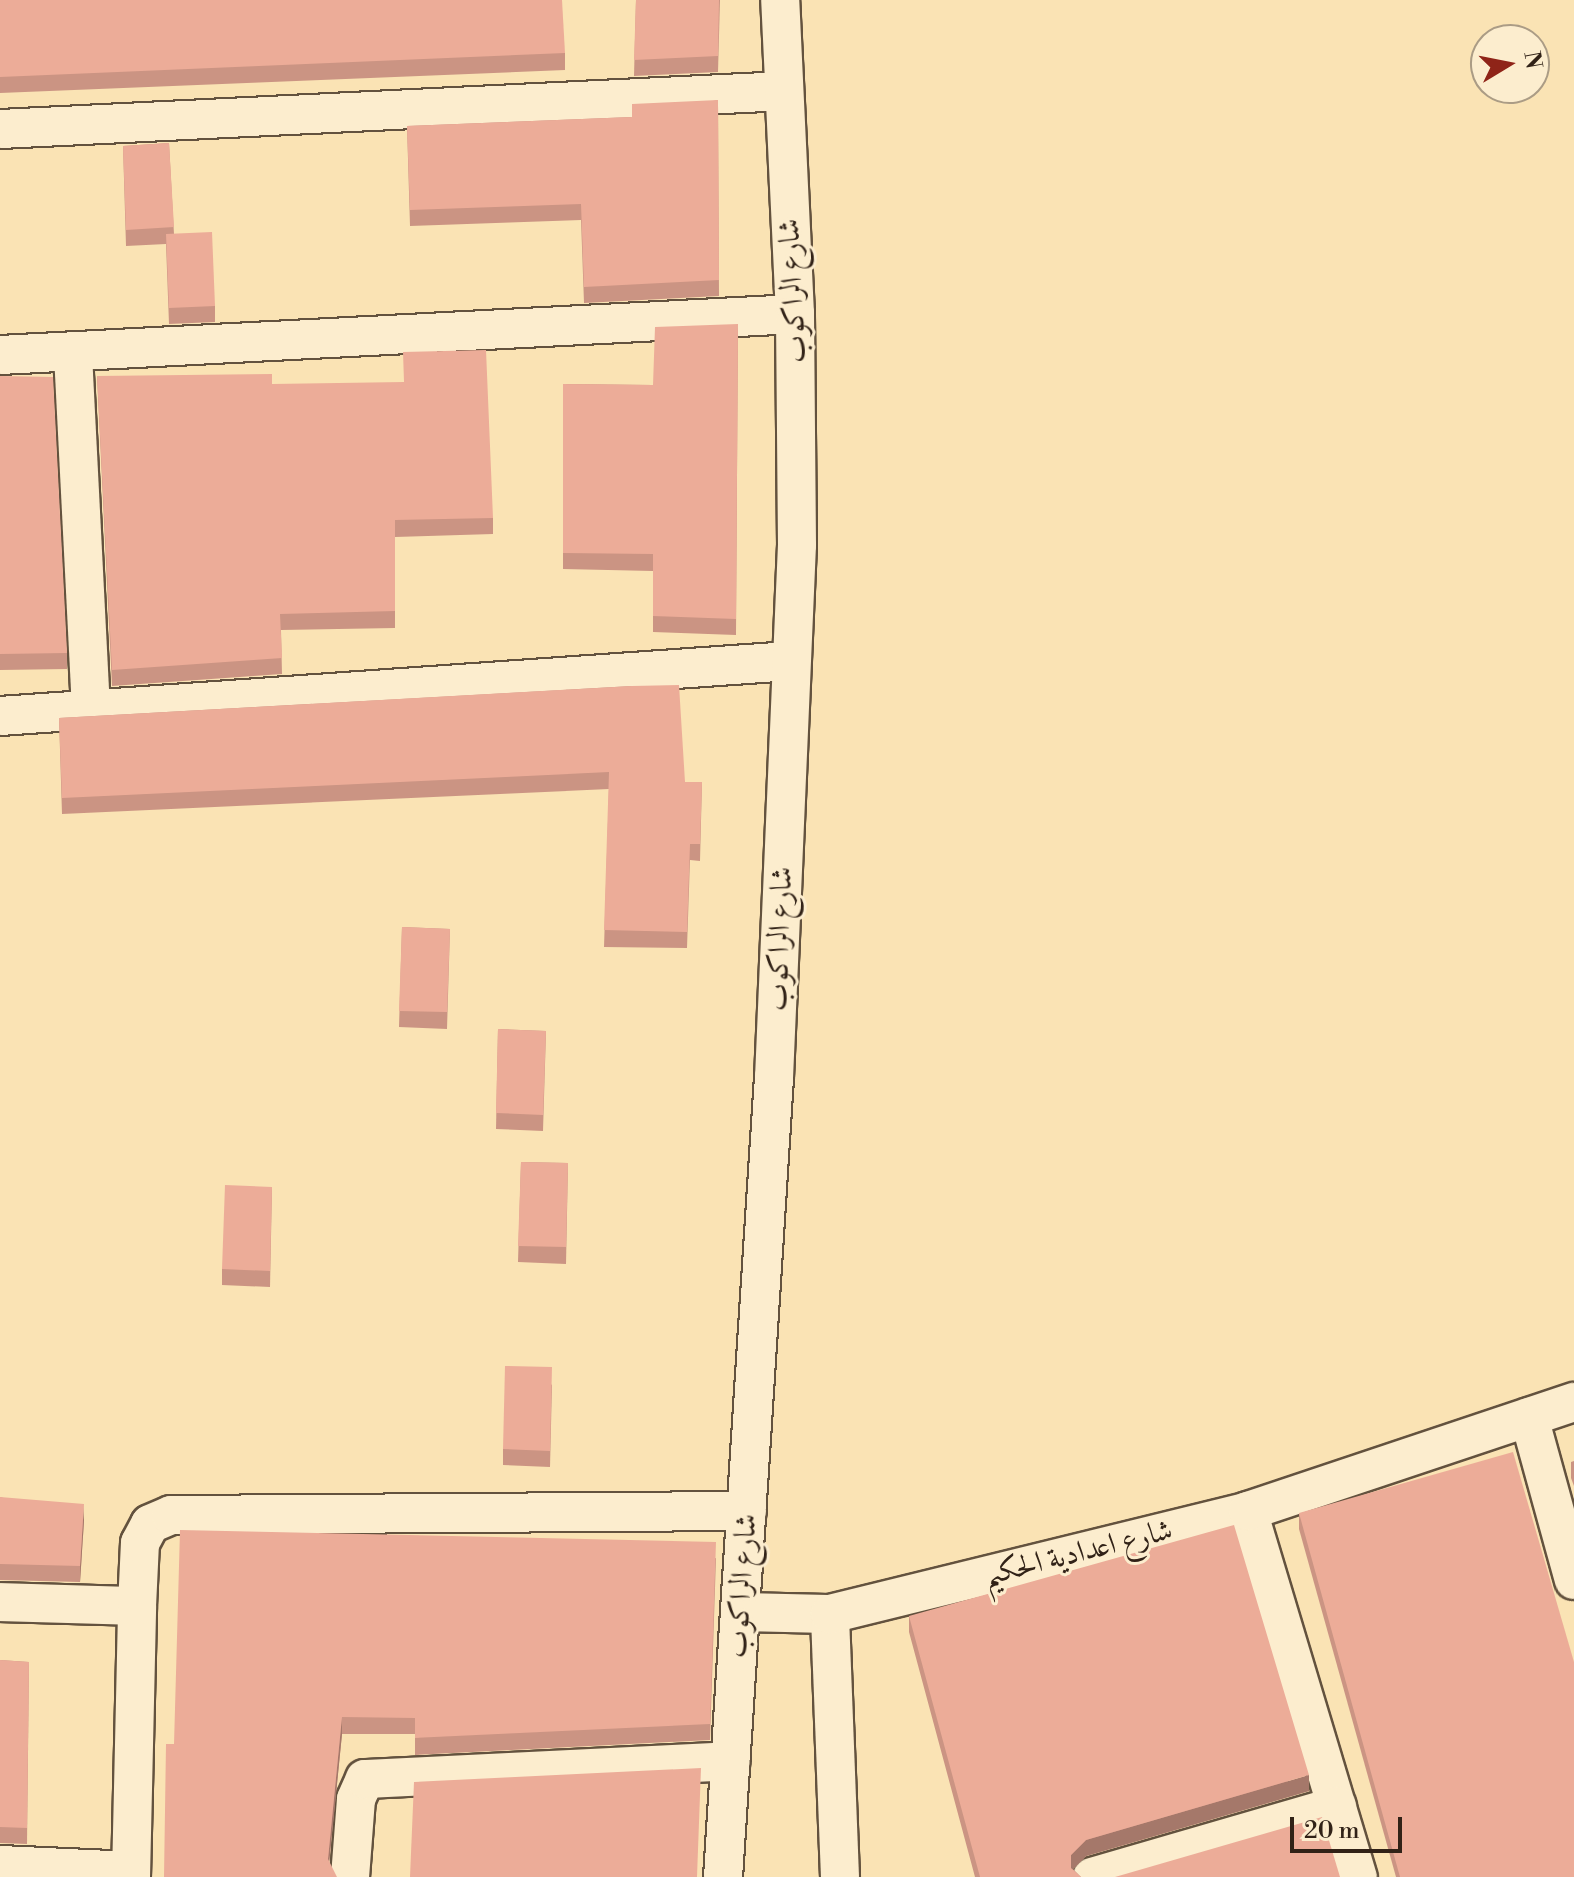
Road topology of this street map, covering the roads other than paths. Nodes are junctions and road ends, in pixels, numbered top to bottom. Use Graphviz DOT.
graph roads {
  1 [pos="780,0"];
  2 [pos="784,91"];
  3 [pos="0,129"];
  4 [pos="795,314"];
  5 [pos="73,354"];
  6 [pos="0,355"];
  7 [pos="791,661"];
  8 [pos="91,710"];
  9 [pos="0,716"];
  10 [pos="1574,1402"];
  11 [pos="1529,1417"];
  12 [pos="747,1511"];
  13 [pos="1248,1511"];
  14 [pos="1574,1580"];
  15 [pos="0,1602"];
  16 [pos="137,1606"];
  17 [pos="741,1612"];
  18 [pos="830,1614"];
  19 [pos="731,1761"];
  20 [pos="1337,1806"];
  21 [pos="0,1865"];
  22 [pos="131,1874"];
  23 [pos="350,1877"];
  24 [pos="723,1877"];
  25 [pos="840,1877"];
  26 [pos="1092,1877"];
  27 [pos="1358,1877"];
  1 -- 2 [label="street, شارع الراكوب"];
  2 -- 3 [label="street"];
  2 -- 4 [label="street, شارع الراكوب"];
  4 -- 5 [label="street"];
  4 -- 7 [label="street, شارع الراكوب"];
  5 -- 6 [label="street"];
  5 -- 8 [label="street"];
  7 -- 8 [label="street"];
  7 -- 12 [label="street, شارع الراكوب"];
  8 -- 9 [label="street"];
  10 -- 11 [label="street, شارع اعدادية الحكيم"];
  11 -- 13 [label="street, شارع اعدادية الحكيم"];
  11 -- 14 [label="street"];
  12 -- 16 [label="street"];
  12 -- 17 [label="street, شارع الراكوب"];
  13 -- 18 [label="street, شارع اعدادية الحكيم"];
  13 -- 20 [label="street"];
  15 -- 16 [label="street"];
  16 -- 22 [label="street"];
  17 -- 18 [label="street, شارع اعدادية الحكيم"];
  17 -- 19 [label="street, شارع الراكوب"];
  18 -- 25 [label="street"];
  19 -- 23 [label="street"];
  19 -- 24 [label="street, شارع الراكوب"];
  20 -- 26 [label="street"];
  20 -- 27 [label="street"];
  21 -- 22 [label="street"];
}
